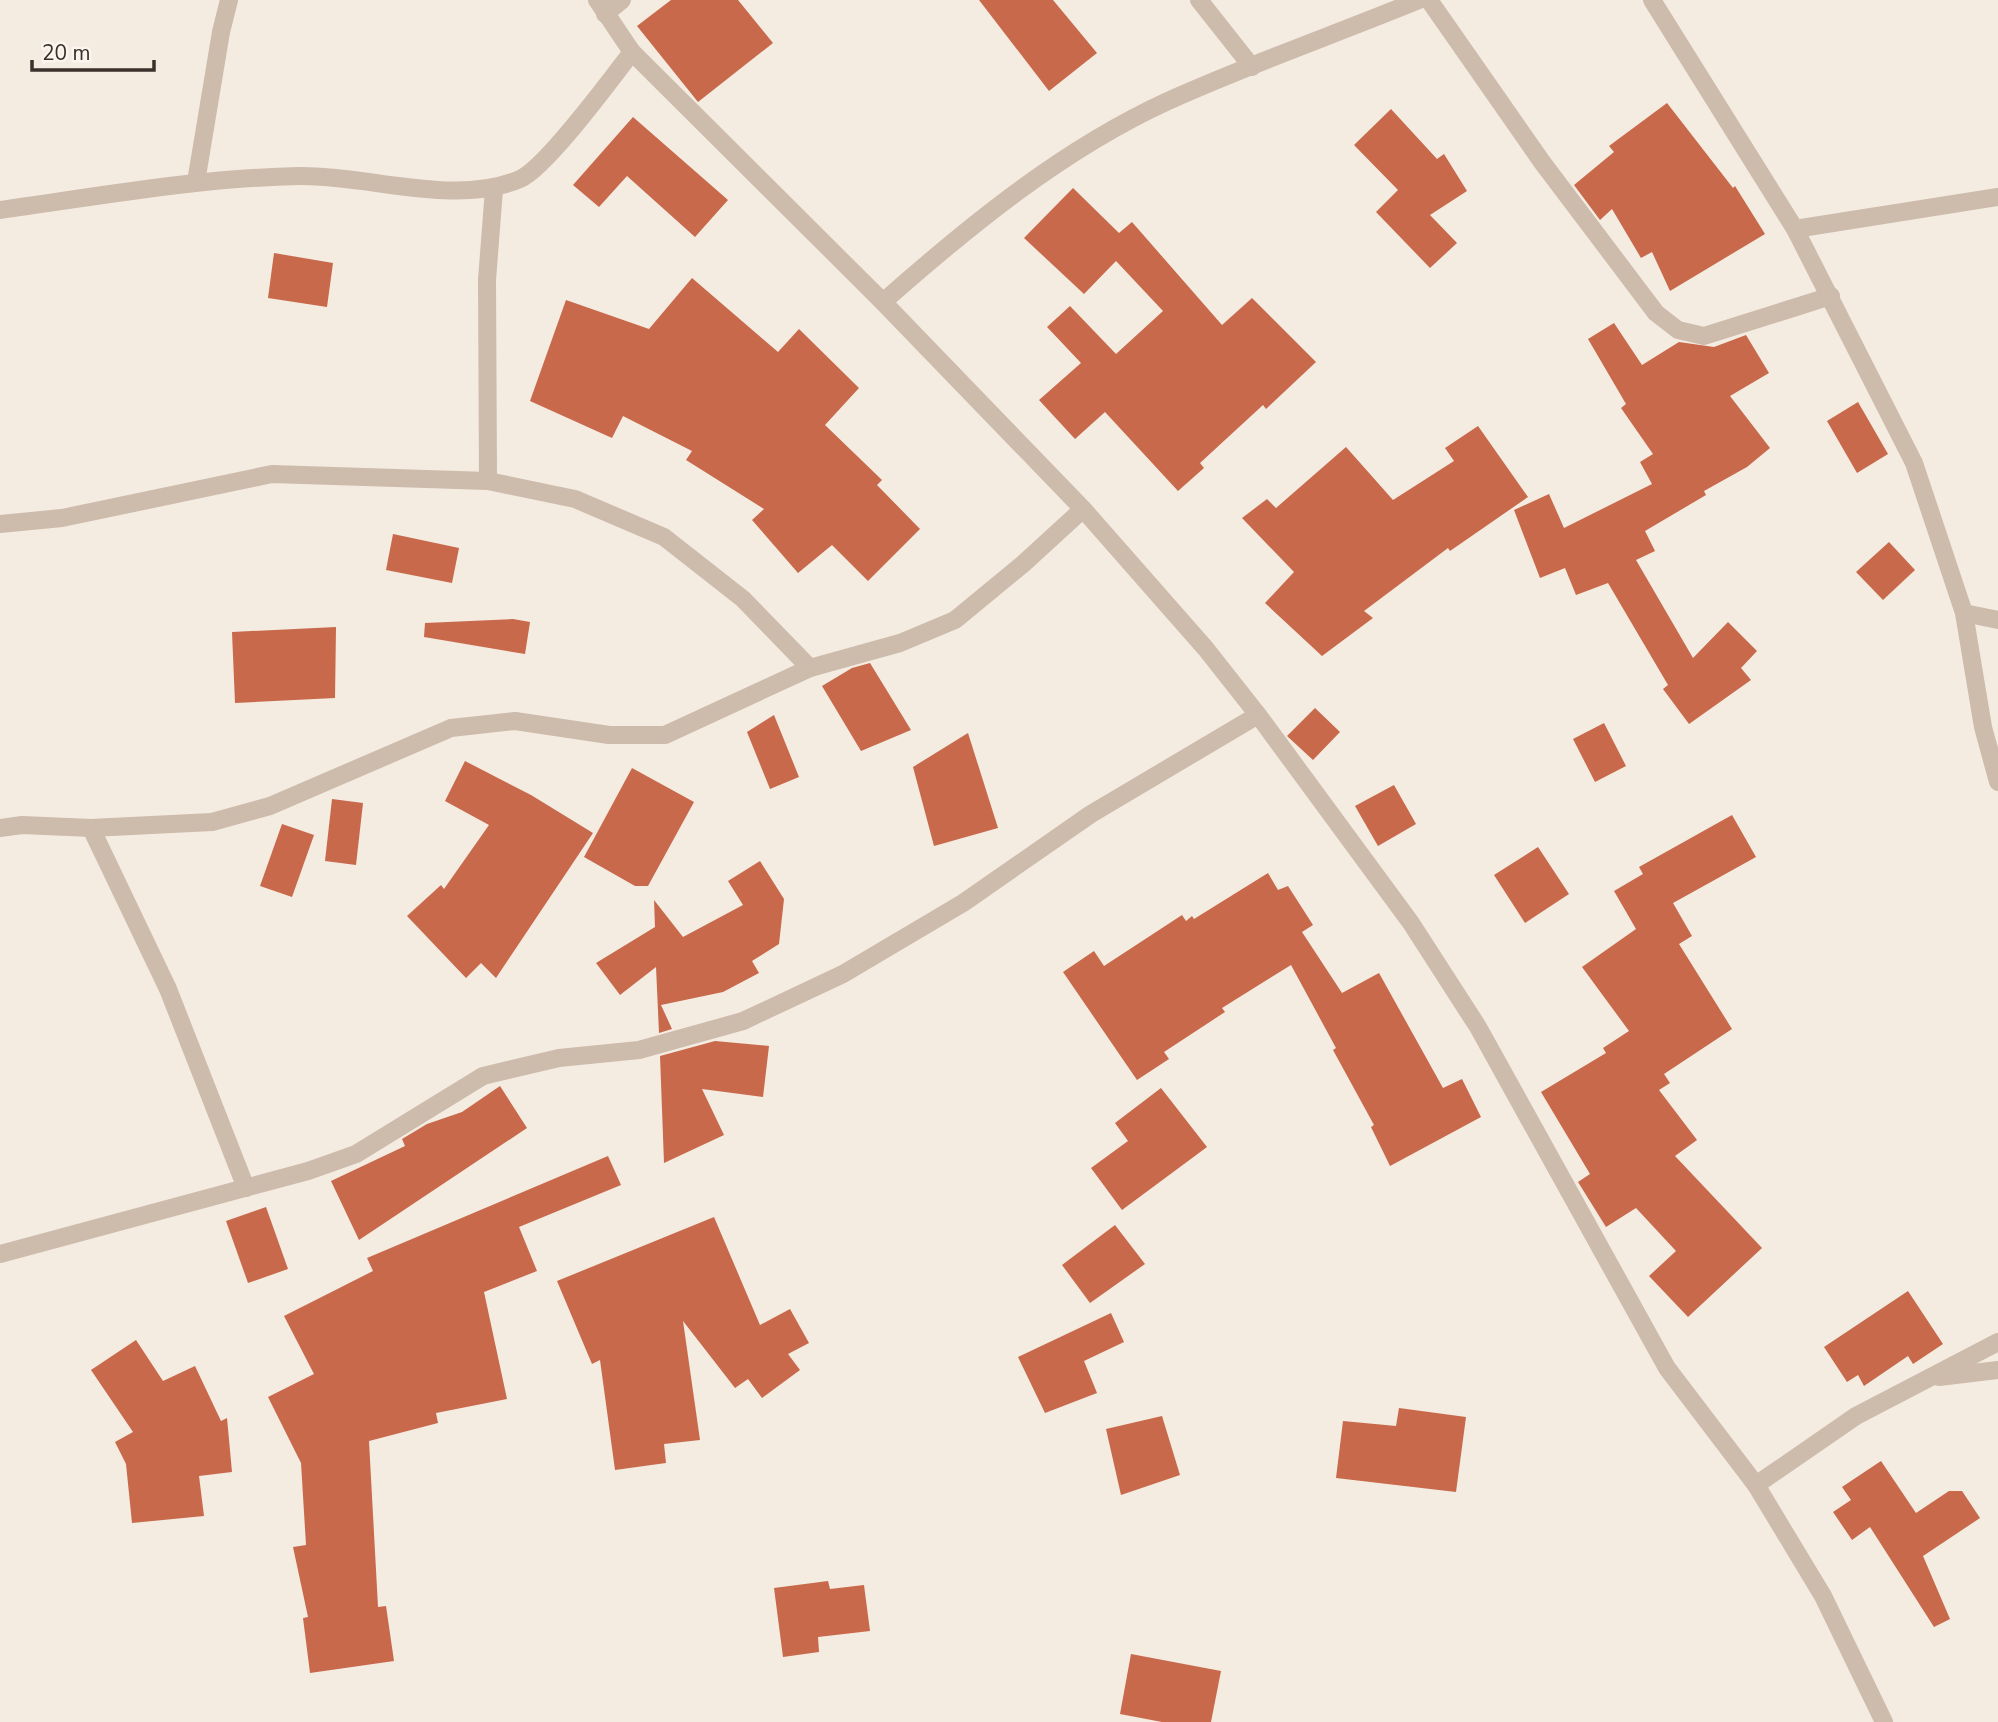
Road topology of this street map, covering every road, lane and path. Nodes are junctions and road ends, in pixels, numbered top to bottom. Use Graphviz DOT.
graph roads {
  1 [pos="229,0"];
  2 [pos="622,0"];
  3 [pos="1199,0"];
  4 [pos="1419,0"];
  5 [pos="1429,0"];
  6 [pos="1652,0"];
  7 [pos="601,7"];
  8 [pos="632,52"];
  9 [pos="1252,67"];
  10 [pos="196,182"];
  11 [pos="494,189"];
  12 [pos="1998,197"];
  13 [pos="0,210"];
  14 [pos="1795,229"];
  15 [pos="1831,296"];
  16 [pos="883,302"];
  17 [pos="488,481"];
  18 [pos="1083,509"];
  19 [pos="0,524"];
  20 [pos="1964,613"];
  21 [pos="1998,620"];
  22 [pos="810,668"];
  23 [pos="1258,715"];
  24 [pos="1998,782"];
  25 [pos="0,828"];
  26 [pos="90,828"];
  27 [pos="246,1188"];
  28 [pos="0,1254"];
  29 [pos="1998,1342"];
  30 [pos="1998,1370"];
  31 [pos="1924,1378"];
  32 [pos="1756,1485"];
  33 [pos="1884,1722"];
  1 -- 10 [label="street"];
  2 -- 7 [label="street"];
  3 -- 9 [label="street"];
  4 -- 9 [label="street"];
  5 -- 15 [label="street"];
  6 -- 14 [label="street"];
  7 -- 8 [label="street"];
  8 -- 11 [label="street"];
  8 -- 16 [label="street"];
  9 -- 16 [label="street"];
  10 -- 11 [label="street"];
  10 -- 13 [label="street"];
  11 -- 17 [label="street"];
  12 -- 14 [label="street"];
  14 -- 15 [label="street"];
  15 -- 20 [label="street"];
  16 -- 18 [label="street"];
  17 -- 19 [label="street"];
  17 -- 22 [label="street"];
  18 -- 22 [label="street"];
  18 -- 23 [label="street"];
  20 -- 21 [label="street"];
  20 -- 24 [label="street"];
  22 -- 26 [label="street"];
  23 -- 27 [label="street"];
  23 -- 32 [label="street"];
  25 -- 26 [label="street"];
  26 -- 27 [label="street"];
  27 -- 28 [label="street"];
  29 -- 31 [label="street"];
  30 -- 31 [label="street"];
  31 -- 32 [label="street"];
  32 -- 33 [label="street"];
}
